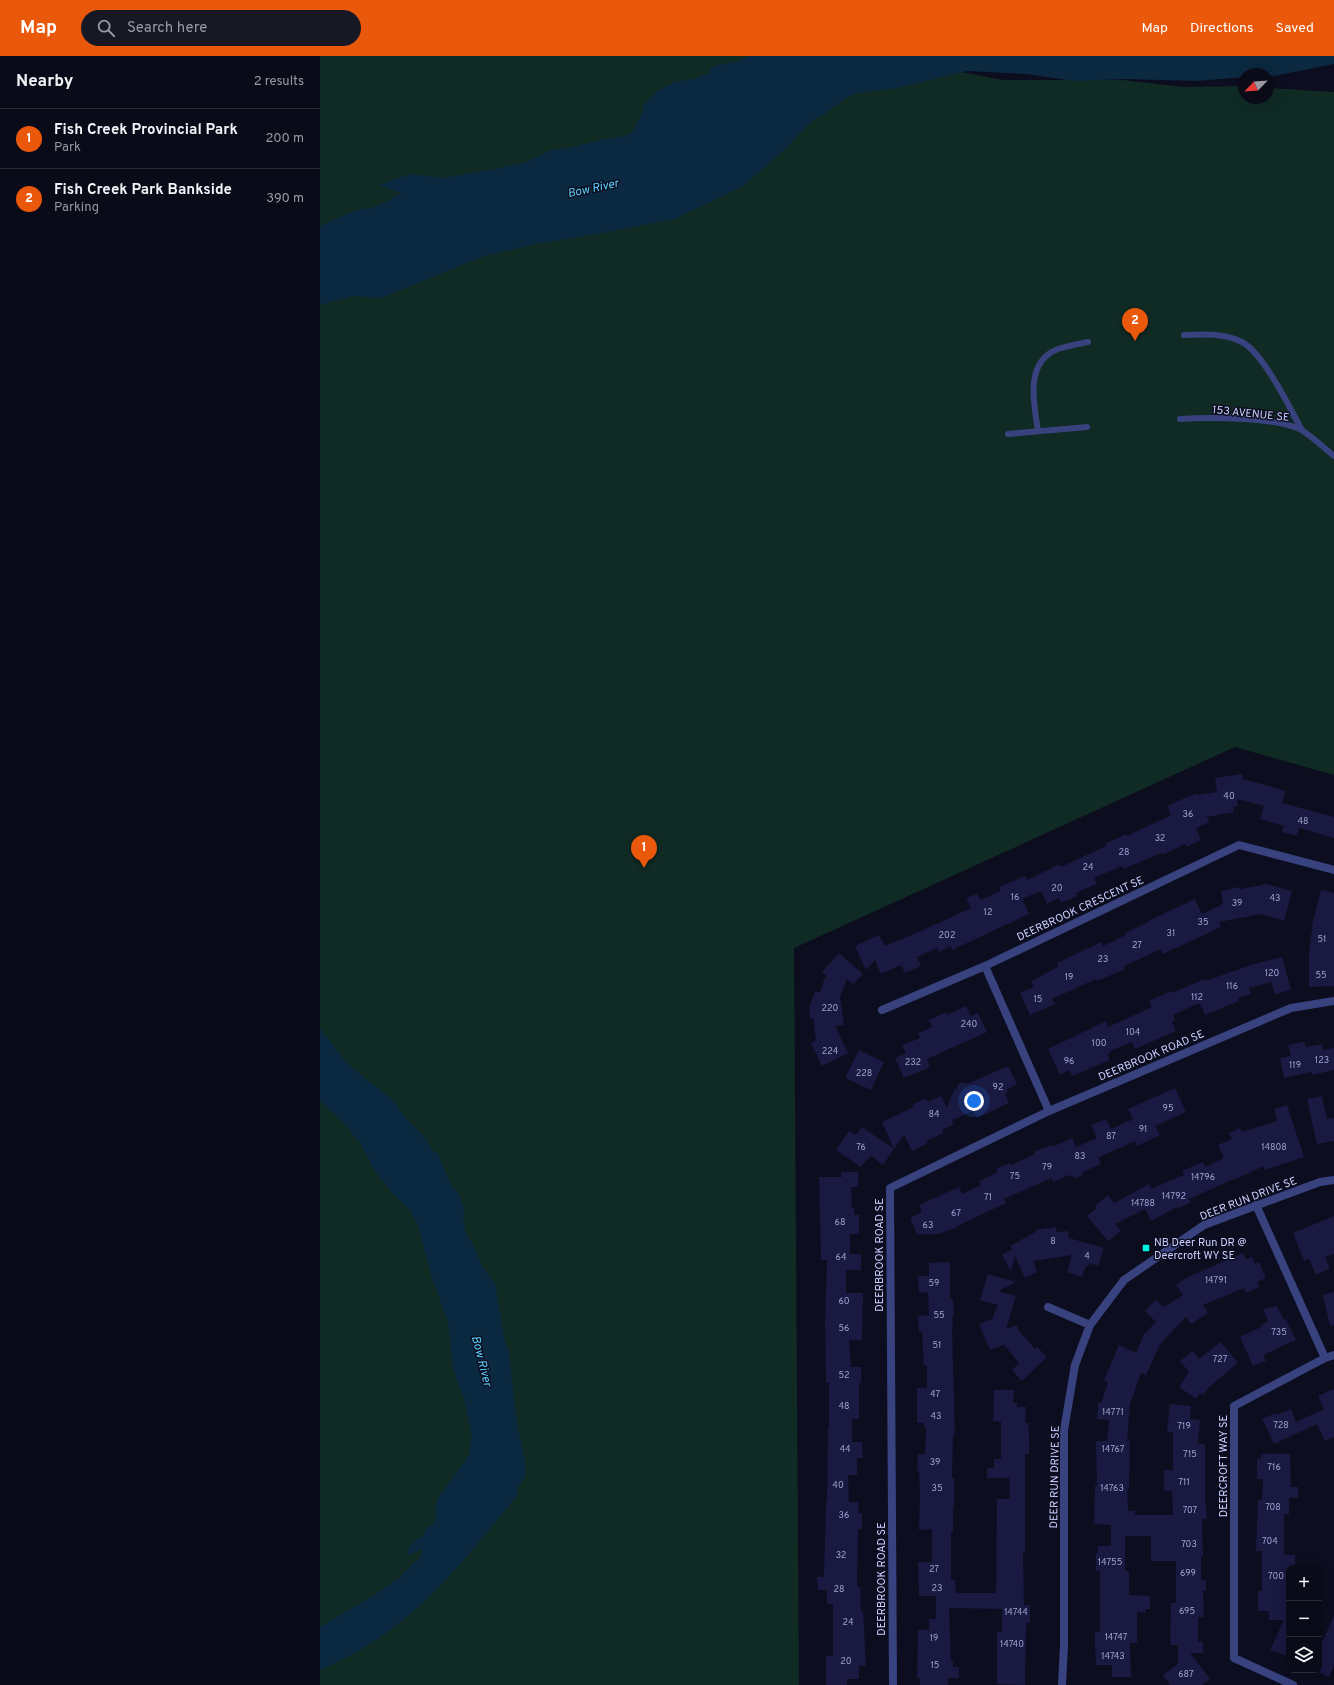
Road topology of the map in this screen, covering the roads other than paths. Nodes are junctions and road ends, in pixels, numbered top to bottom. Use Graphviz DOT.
graph roads {
  1 [pos="1184,335"];
  2 [pos="1088,342"];
  3 [pos="1180,419"];
  4 [pos="1087,427"];
  5 [pos="1302,430"];
  6 [pos="1038,431"];
  7 [pos="1008,434"];
  8 [pos="1334,456"];
  9 [pos="1334,870"];
  10 [pos="985,966"];
  11 [pos="1334,1002"];
  12 [pos="882,1010"];
  13 [pos="1049,1111"];
  14 [pos="1334,1180"];
  15 [pos="1256,1205"];
  16 [pos="1048,1306"];
  17 [pos="1090,1325"];
  18 [pos="1334,1355"];
  19 [pos="1324,1358"];
  20 [pos="893,1685"];
  21 [pos="1062,1685"];
  22 [pos="1293,1685"];
  1 -- 5 [label="lane"];
  2 -- 6 [label="lane"];
  3 -- 5 [label="lane, 153 AVENUE SE"];
  4 -- 6 [label="lane"];
  5 -- 8 [label="lane, 153 AVENUE SE"];
  6 -- 7 [label="lane"];
  9 -- 10 [label="street, DEERBROOK CRESCENT SE"];
  10 -- 12 [label="street, DEERBROOK CRESCENT SE"];
  10 -- 13 [label="street"];
  11 -- 13 [label="street, DEERBROOK ROAD SE"];
  13 -- 20 [label="street, DEERBROOK ROAD SE"];
  14 -- 15 [label="street, DEER RUN DRIVE SE"];
  15 -- 17 [label="street, DEER RUN DRIVE SE"];
  15 -- 19 [label="street"];
  16 -- 17 [label="street"];
  17 -- 21 [label="street, DEER RUN DRIVE SE"];
  18 -- 19 [label="street"];
  19 -- 22 [label="street, DEERCROFT WAY SE"];
}
